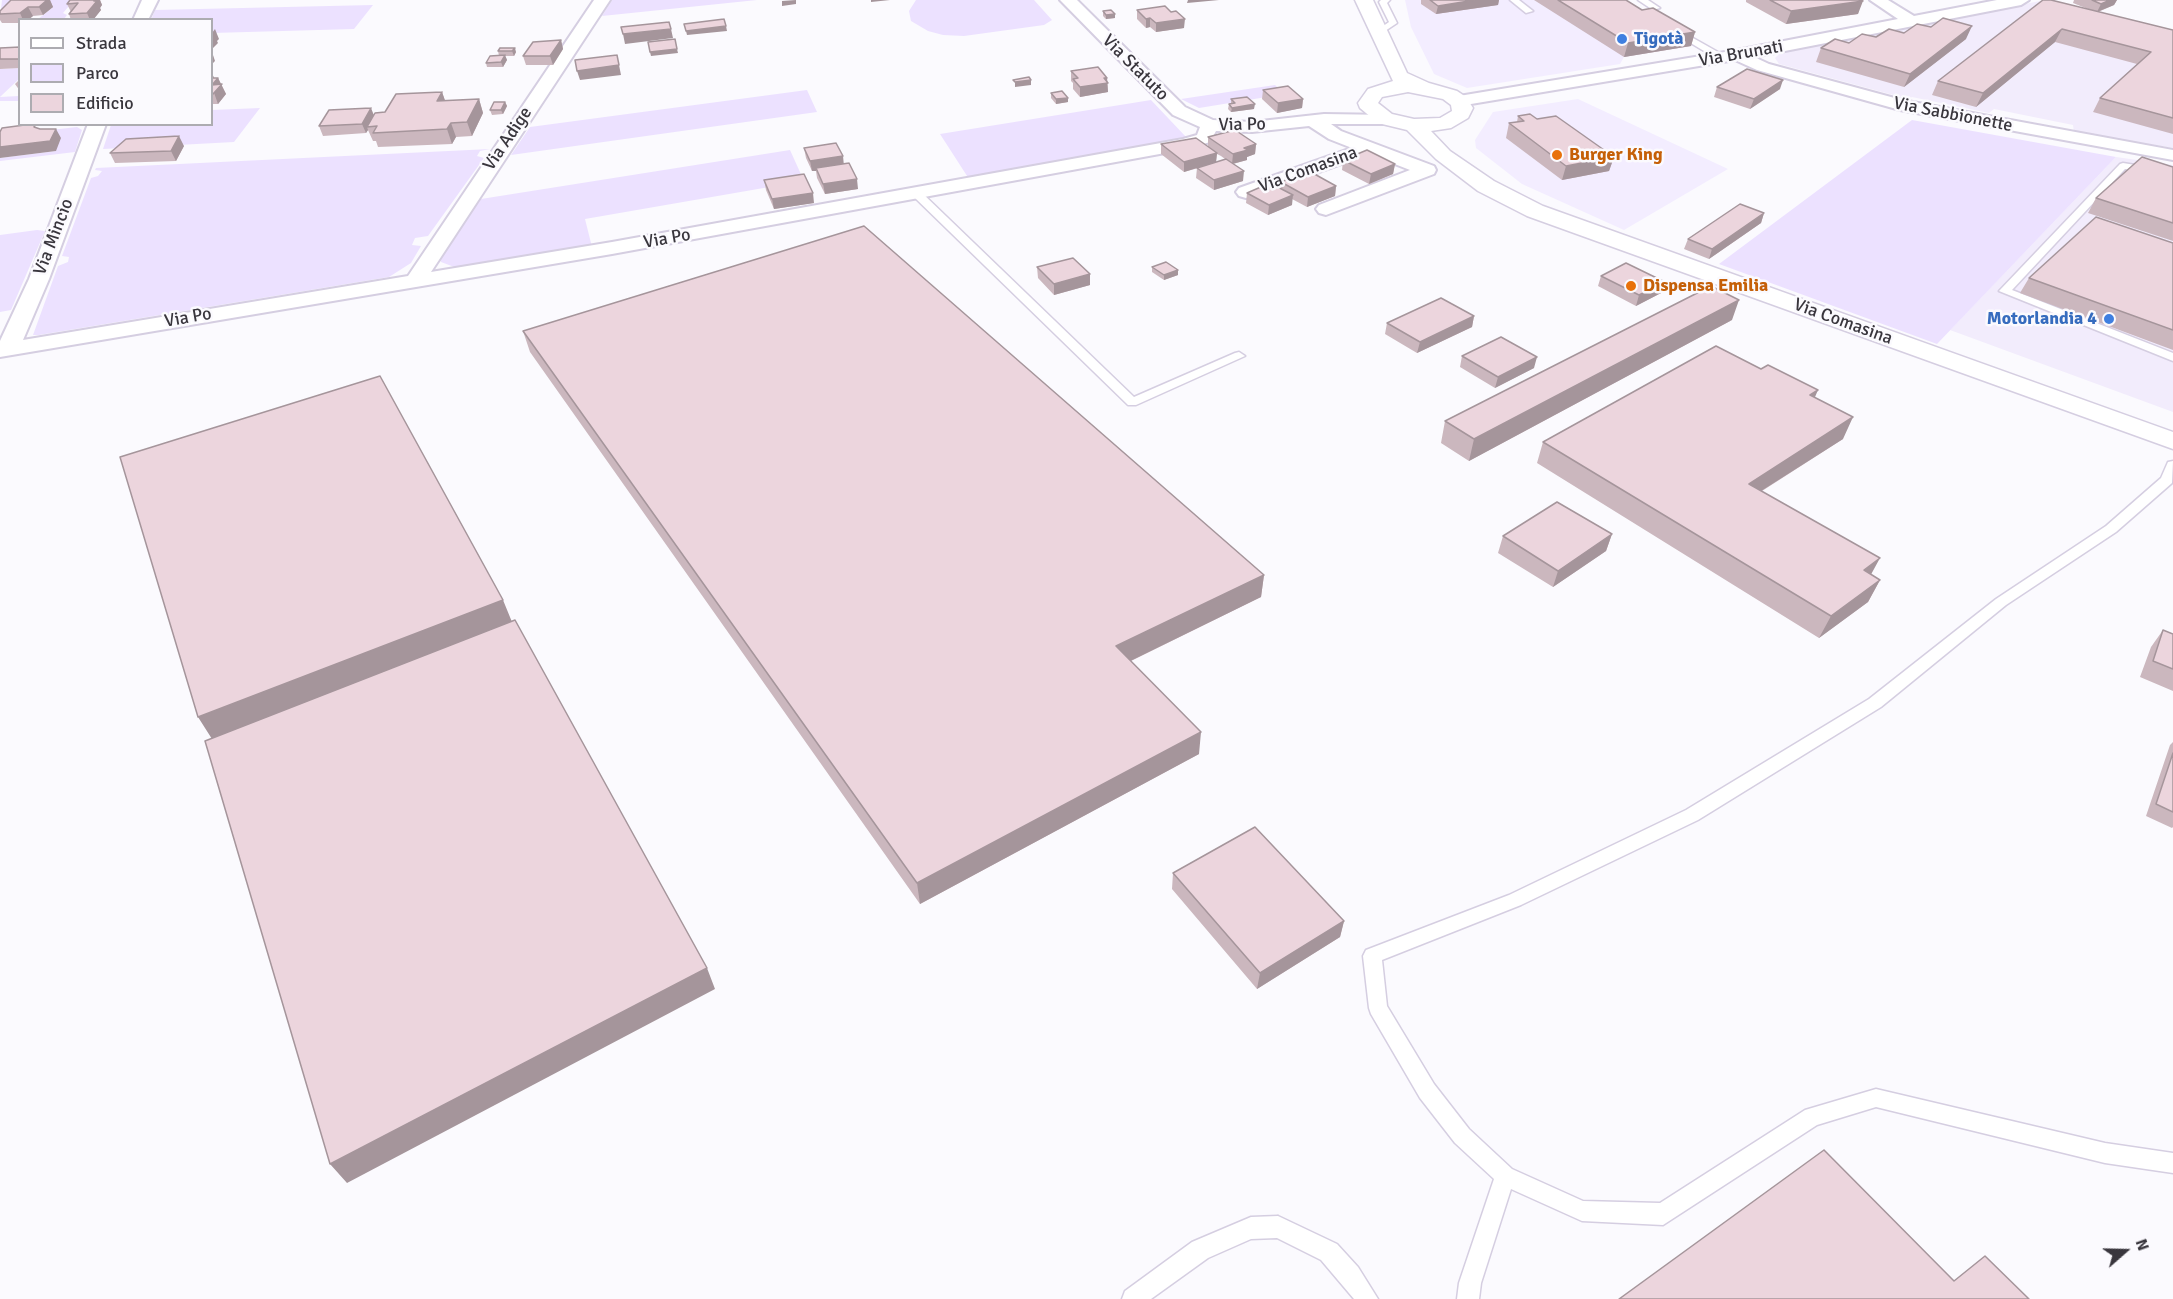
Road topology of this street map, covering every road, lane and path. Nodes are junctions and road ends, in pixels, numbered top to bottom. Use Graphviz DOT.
graph roads {
  1 [pos="150,0"];
  2 [pos="602,0"];
  3 [pos="1068,0"];
  4 [pos="1364,0"];
  5 [pos="1386,0"];
  6 [pos="1514,0"];
  7 [pos="1878,0"];
  8 [pos="2021,0"];
  9 [pos="1639,3"];
  10 [pos="1529,11"];
  11 [pos="1655,13"];
  12 [pos="141,18"];
  13 [pos="1913,22"];
  14 [pos="1672,28"];
  15 [pos="1379,33"];
  16 [pos="1729,57"];
  17 [pos="1396,82"];
  18 [pos="1459,101"];
  19 [pos="1368,103"];
  20 [pos="1385,119"];
  21 [pos="1319,120"];
  22 [pos="1210,125"];
  23 [pos="96,126"];
  24 [pos="1424,130"];
  25 [pos="1369,148"];
  26 [pos="2173,155"];
  27 [pos="2173,174"];
  28 [pos="1246,192"];
  29 [pos="917,194"];
  30 [pos="1326,209"];
  31 [pos="416,280"];
  32 [pos="4,349"];
  33 [pos="1239,356"];
  34 [pos="2173,357"];
  35 [pos="2173,441"];
  36 [pos="2171,476"];
  37 [pos="2173,1163"];
  38 [pos="1505,1176"];
  39 [pos="1133,1299"];
  40 [pos="1367,1299"];
  41 [pos="1468,1299"];
  1 -- 12 [label="street"];
  2 -- 31 [label="street, Via Adige"];
  3 -- 22 [label="street, Via Statuto"];
  4 -- 15 [label="main road"];
  5 -- 15 [label="lane"];
  6 -- 10 [label="lane"];
  7 -- 13 [label="street"];
  8 -- 13 [label="street, Via Brunati"];
  9 -- 11 [label="lane"];
  13 -- 16 [label="street, Via Brunati"];
  14 -- 16 [label="lane"];
  15 -- 17 [label="main road"];
  16 -- 18 [label="street, Via Brunati"];
  16 -- 26 [label="street, Via Sabbionette"];
  17 -- 18 [label="main road"];
  17 -- 19 [label="main road"];
  18 -- 24 [label="main road"];
  19 -- 20 [label="main road"];
  19 -- 21 [label="street, Via Po"];
  20 -- 21 [label="street, Via Po"];
  20 -- 24 [label="main road"];
  21 -- 22 [label="street, Via Po"];
  21 -- 25 [label="street, Via Comasina"];
  22 -- 29 [label="street, Via Po"];
  23 -- 32 [label="street, Via Mincio"];
  24 -- 35 [label="main road, Via Comasina"];
  25 -- 28 [label="street, Via Comasina"];
  25 -- 30 [label="street, Via Comasina"];
  27 -- 34 [label="lane"];
  29 -- 31 [label="street, Via Po"];
  29 -- 33 [label="lane"];
  31 -- 32 [label="street, Via Po"];
  36 -- 38 [label="lane"];
  37 -- 38 [label="lane"];
  38 -- 41 [label="lane"];
  39 -- 40 [label="lane"];
}
